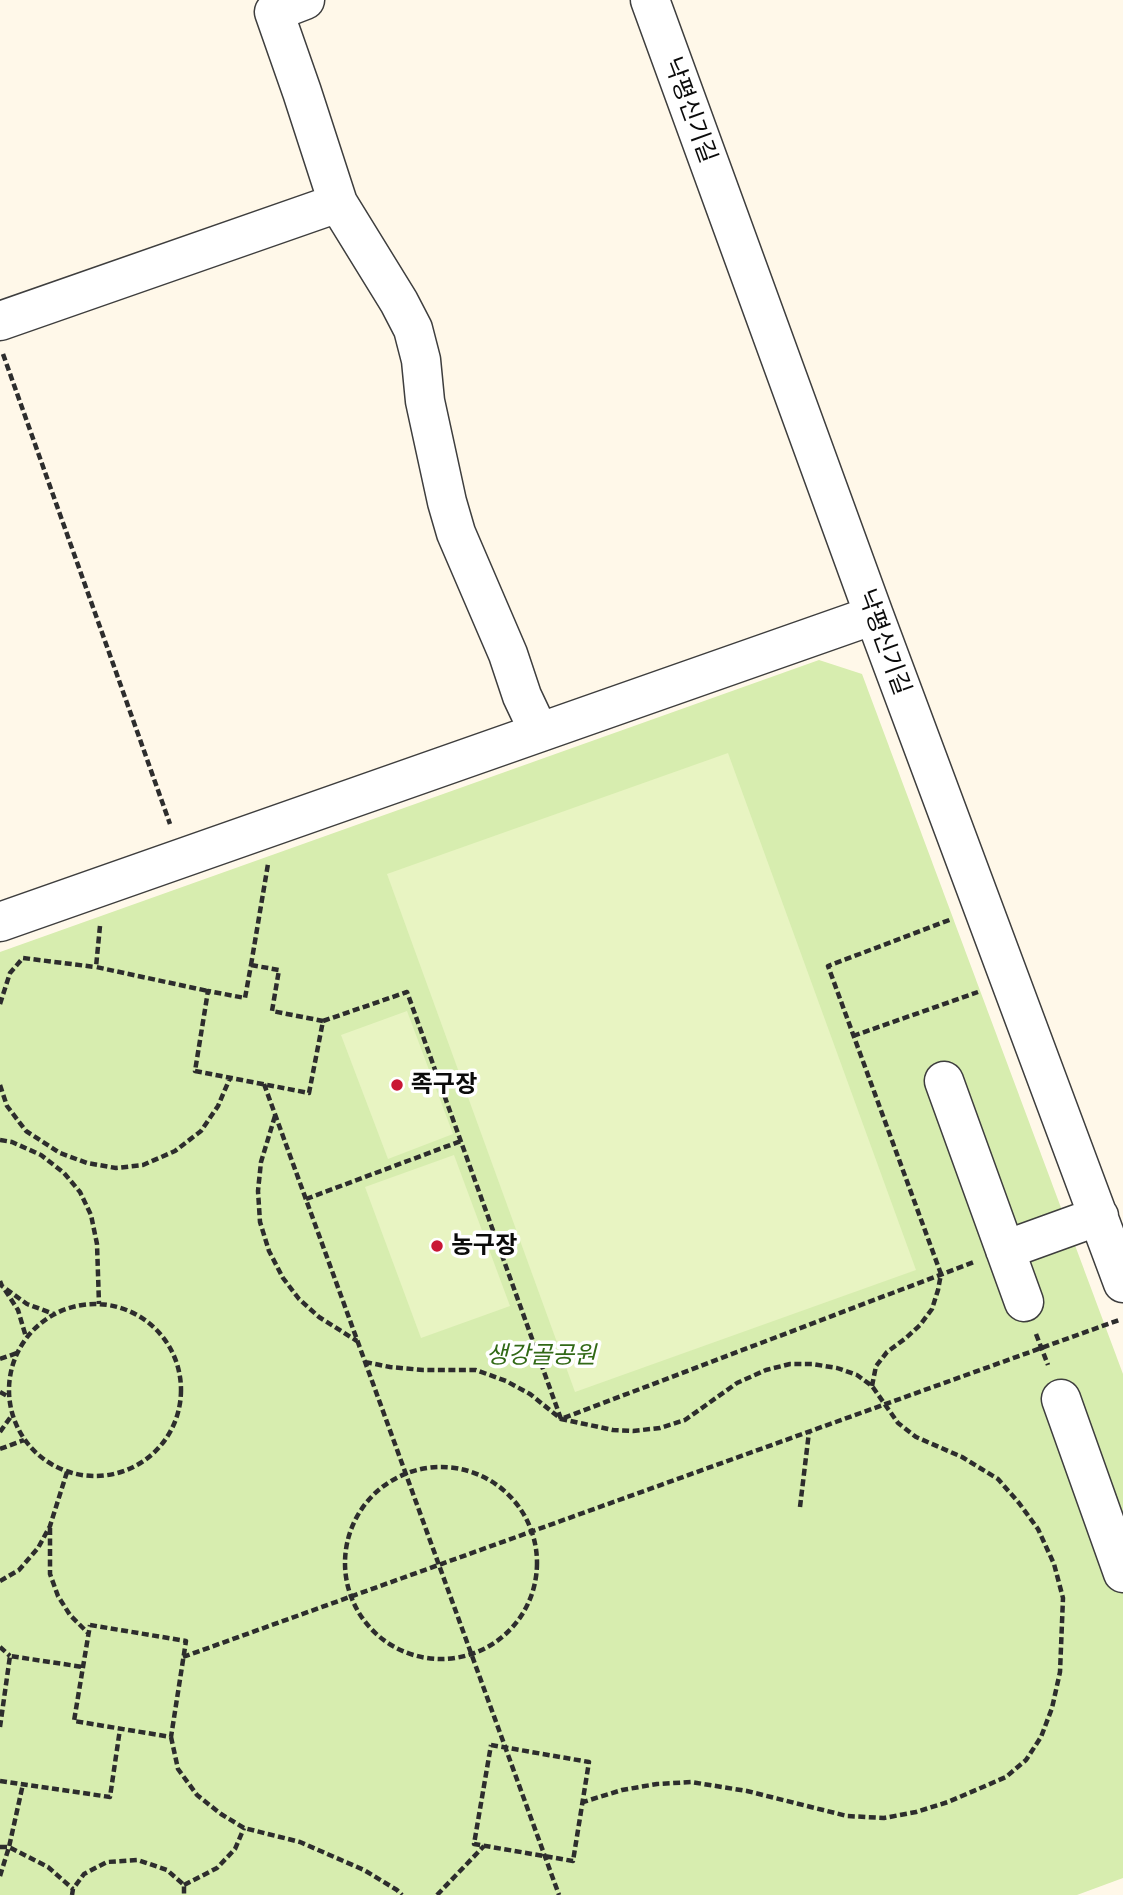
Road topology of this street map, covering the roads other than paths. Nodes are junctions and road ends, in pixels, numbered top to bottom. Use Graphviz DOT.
graph roads {
  1 [pos="305,0"];
  2 [pos="650,0"];
  3 [pos="338,203"];
  4 [pos="0,321"];
  5 [pos="874,615"];
  6 [pos="539,732"];
  7 [pos="0,922"];
  8 [pos="944,1081"];
  9 [pos="1099,1216"];
  10 [pos="1005,1250"];
  11 [pos="1123,1283"];
  12 [pos="1024,1302"];
  13 [pos="1060,1399"];
  14 [pos="1120,1557"];
  1 -- 3 [label="street"];
  2 -- 5 [label="street, 낙평신기길"];
  3 -- 4 [label="street"];
  3 -- 6 [label="street"];
  5 -- 6 [label="street"];
  5 -- 9 [label="street, 낙평신기길"];
  6 -- 7 [label="street"];
  8 -- 10 [label="street"];
  9 -- 10 [label="street"];
  9 -- 11 [label="street, 낙평신기길"];
  10 -- 12 [label="street"];
  13 -- 14 [label="street"];
}
